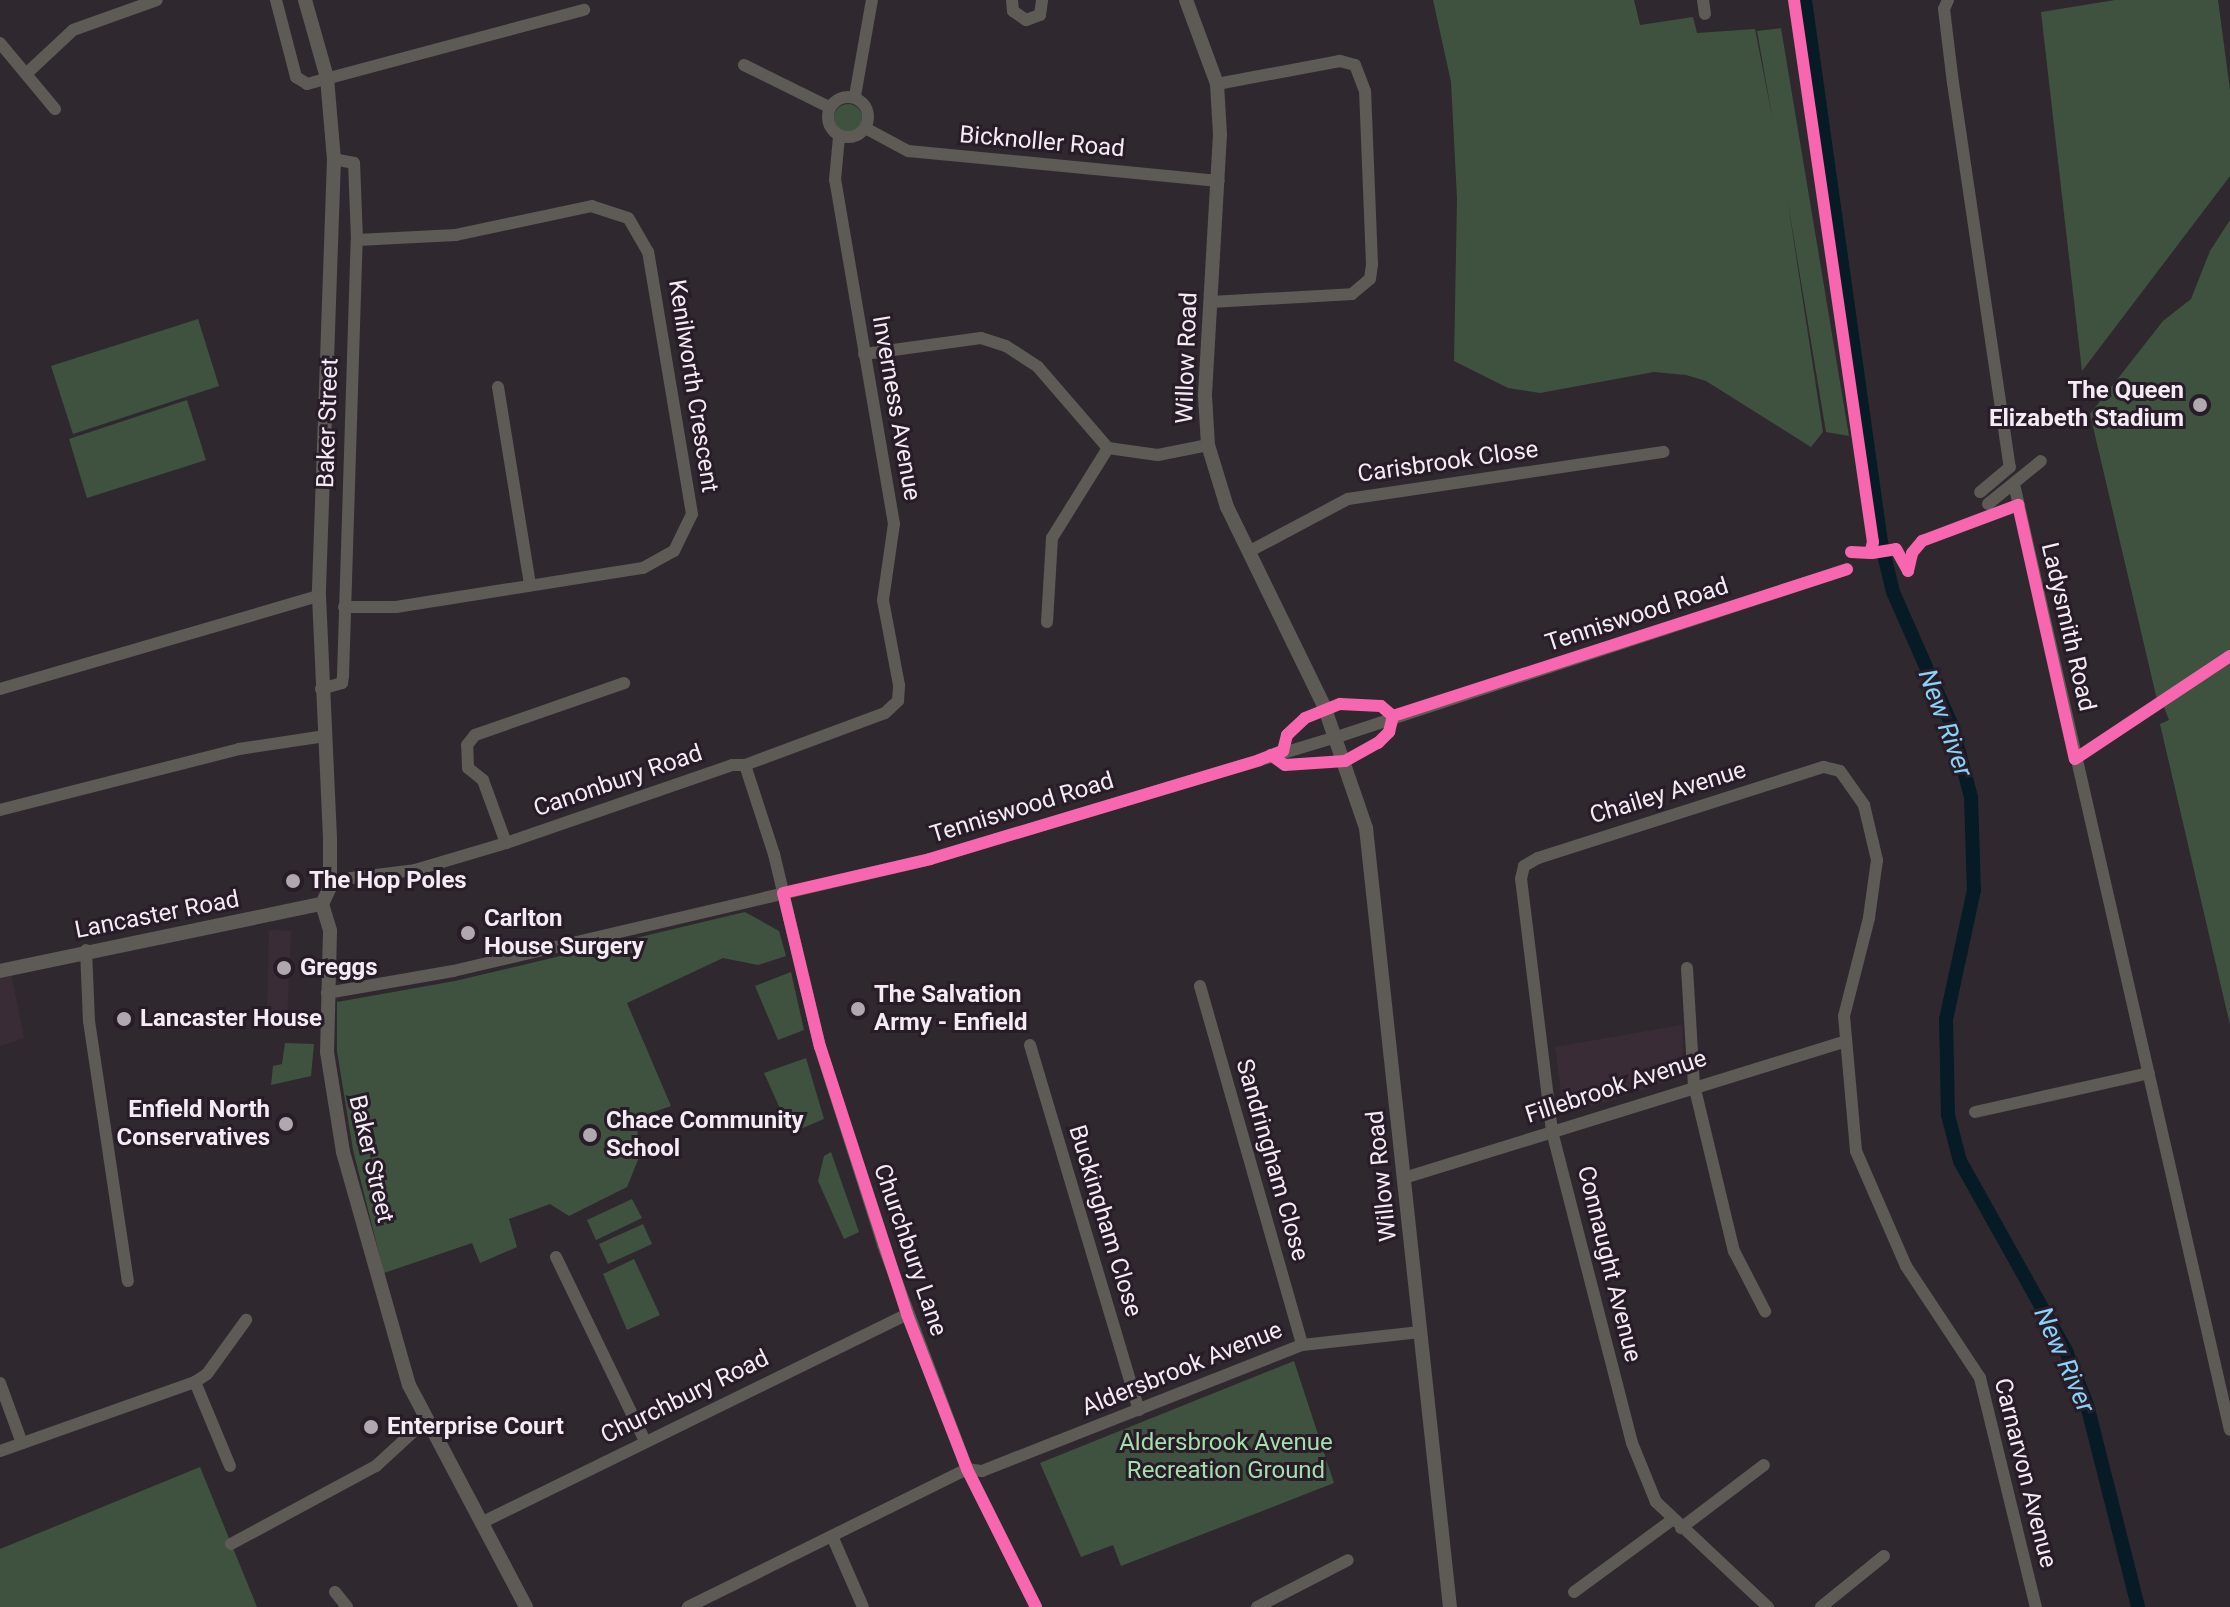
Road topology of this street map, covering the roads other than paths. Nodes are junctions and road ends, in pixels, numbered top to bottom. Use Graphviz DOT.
graph roads {
  1 [pos="157,0"];
  2 [pos="276,0"];
  3 [pos="305,0"];
  4 [pos="872,0"];
  5 [pos="1012,0"];
  6 [pos="1042,0"];
  7 [pos="1186,0"];
  8 [pos="1703,0"];
  9 [pos="1948,0"];
  10 [pos="584,10"];
  11 [pos="1705,14"];
  12 [pos="0,43"];
  13 [pos="744,65"];
  14 [pos="26,74"];
  15 [pos="327,78"];
  16 [pos="1217,84"];
  17 [pos="855,96"];
  18 [pos="829,107"];
  19 [pos="55,109"];
  20 [pos="867,129"];
  21 [pos="839,137"];
  22 [pos="334,159"];
  23 [pos="1219,181"];
  24 [pos="357,240"];
  25 [pos="1211,302"];
  26 [pos="864,354"];
  27 [pos="498,387"];
  28 [pos="1208,445"];
  29 [pos="1108,448"];
  30 [pos="1664,452"];
  31 [pos="2041,461"];
  32 [pos="2014,484"];
  33 [pos="1980,492"];
  34 [pos="1988,504"];
  35 [pos="1250,551"];
  36 [pos="1847,569"];
  37 [pos="530,585"];
  38 [pos="319,596"];
  39 [pos="344,607"];
  40 [pos="1047,622"];
  41 [pos="624,683"];
  42 [pos="899,685"];
  43 [pos="0,689"];
  44 [pos="321,689"];
  45 [pos="325,736"];
  46 [pos="1337,737"];
  47 [pos="739,765"];
  48 [pos="1840,771"];
  49 [pos="0,810"];
  50 [pos="506,843"];
  51 [pos="1521,879"];
  52 [pos="330,887"];
  53 [pos="783,893"];
  54 [pos="322,904"];
  55 [pos="86,950"];
  56 [pos="1687,968"];
  57 [pos="0,971"];
  58 [pos="1200,986"];
  59 [pos="327,993"];
  60 [pos="1842,1042"];
  61 [pos="1030,1045"];
  62 [pos="2149,1073"];
  63 [pos="1694,1085"];
  64 [pos="1975,1112"];
  65 [pos="1552,1131"];
  66 [pos="1404,1178"];
  67 [pos="556,1257"];
  68 [pos="128,1281"];
  69 [pos="1765,1311"];
  70 [pos="907,1314"];
  71 [pos="246,1320"];
  72 [pos="1420,1332"];
  73 [pos="1302,1345"];
  74 [pos="195,1382"];
  75 [pos="0,1383"];
  76 [pos="1139,1410"];
  77 [pos="425,1421"];
  78 [pos="2230,1430"];
  79 [pos="645,1441"];
  80 [pos="22,1443"];
  81 [pos="0,1451"];
  82 [pos="1764,1465"];
  83 [pos="230,1466"];
  84 [pos="967,1469"];
  85 [pos="483,1522"];
  86 [pos="1677,1524"];
  87 [pos="832,1536"];
  88 [pos="231,1544"];
  89 [pos="1884,1556"];
  90 [pos="1348,1560"];
  91 [pos="335,1592"];
  92 [pos="1574,1592"];
  93 [pos="695,1605"];
  94 [pos="347,1607"];
  95 [pos="526,1607"];
  96 [pos="863,1607"];
  97 [pos="1036,1607"];
  98 [pos="1257,1607"];
  99 [pos="1450,1607"];
  100 [pos="1768,1607"];
  101 [pos="1821,1607"];
  102 [pos="2036,1607"];
  1 -- 14 [label="street"];
  2 -- 15 [label="street"];
  3 -- 15 [label="street, Baker Street"];
  4 -- 17 [label="street"];
  5 -- 6 [label="street"];
  7 -- 16 [label="street, Willow Road"];
  8 -- 11 [label="street"];
  9 -- 33 [label="street"];
  10 -- 15 [label="street"];
  12 -- 14 [label="street"];
  13 -- 18 [label="street"];
  14 -- 19 [label="street"];
  15 -- 22 [label="street, Baker Street"];
  16 -- 23 [label="street, Willow Road"];
  16 -- 25 [label="street"];
  17 -- 18 [label="street"];
  17 -- 20 [label="street"];
  18 -- 21 [label="street, Inverness Avenue"];
  20 -- 21 [label="street"];
  20 -- 23 [label="street, Bicknoller Road"];
  21 -- 26 [label="street, Inverness Avenue"];
  22 -- 24 [label="street, Baker Street"];
  22 -- 38 [label="street, Baker Street"];
  23 -- 25 [label="street, Willow Road"];
  24 -- 37 [label="street, Kenilworth Crescent"];
  24 -- 39 [label="street, Baker Street"];
  25 -- 28 [label="street, Willow Road"];
  26 -- 29 [label="street"];
  26 -- 42 [label="street, Inverness Avenue"];
  27 -- 37 [label="street"];
  28 -- 29 [label="street"];
  28 -- 35 [label="street, Willow Road"];
  29 -- 40 [label="street"];
  30 -- 35 [label="street, Carisbrook Close"];
  31 -- 32 [label="street"];
  32 -- 34 [label="street"];
  32 -- 62 [label="street, Ladysmith Road"];
  35 -- 46 [label="street, Willow Road"];
  36 -- 46 [label="street, Tenniswood Road"];
  37 -- 39 [label="street, Kenilworth Crescent"];
  38 -- 43 [label="street"];
  38 -- 44 [label="street, Baker Street"];
  39 -- 44 [label="street, Baker Street"];
  41 -- 50 [label="street"];
  42 -- 47 [label="street, Canonbury Road"];
  44 -- 45 [label="street, Baker Street"];
  45 -- 49 [label="street"];
  45 -- 52 [label="street, Baker Street"];
  46 -- 53 [label="street, Tenniswood Road"];
  46 -- 66 [label="street, Willow Road"];
  47 -- 50 [label="street, Canonbury Road"];
  47 -- 53 [label="street, Churchbury Lane"];
  48 -- 51 [label="street, Chailey Avenue"];
  48 -- 60 [label="street, Carnarvon Avenue"];
  50 -- 52 [label="street, Canonbury Road"];
  51 -- 65 [label="street, Connaught Avenue"];
  52 -- 54 [label="street, Baker Street"];
  53 -- 59 [label="street, Tenniswood Road"];
  53 -- 70 [label="street, Churchbury Lane"];
  54 -- 55 [label="street, Lancaster Road"];
  54 -- 59 [label="street, Baker Street"];
  55 -- 57 [label="street, Lancaster Road"];
  55 -- 68 [label="street"];
  56 -- 63 [label="street"];
  58 -- 73 [label="street, Sandringham Close"];
  59 -- 77 [label="street, Baker Street"];
  60 -- 63 [label="street, Fillebrook Avenue"];
  60 -- 102 [label="street, Carnarvon Avenue"];
  61 -- 76 [label="street, Buckingham Close"];
  62 -- 64 [label="street"];
  62 -- 78 [label="street, Ladysmith Road"];
  63 -- 65 [label="street, Fillebrook Avenue"];
  63 -- 69 [label="street"];
  65 -- 66 [label="street, Fillebrook Avenue"];
  65 -- 86 [label="street, Connaught Avenue"];
  66 -- 72 [label="street, Willow Road"];
  67 -- 79 [label="street"];
  70 -- 79 [label="street, Churchbury Road"];
  70 -- 84 [label="street, Churchbury Lane"];
  71 -- 74 [label="street"];
  72 -- 73 [label="street, Aldersbrook Avenue"];
  72 -- 99 [label="street, Willow Road"];
  73 -- 76 [label="street, Aldersbrook Avenue"];
  74 -- 80 [label="street"];
  74 -- 83 [label="street"];
  75 -- 80 [label="street"];
  76 -- 84 [label="street, Aldersbrook Avenue"];
  77 -- 85 [label="street, Baker Street"];
  77 -- 88 [label="street"];
  79 -- 85 [label="street, Churchbury Road"];
  80 -- 81 [label="street"];
  82 -- 86 [label="street"];
  84 -- 87 [label="street, Aldersbrook Avenue"];
  84 -- 97 [label="street, Churchbury Lane"];
  85 -- 95 [label="street, Baker Street"];
  86 -- 92 [label="street"];
  86 -- 100 [label="street, Connaught Avenue"];
  87 -- 93 [label="street, Aldersbrook Avenue"];
  87 -- 96 [label="street"];
  89 -- 101 [label="street"];
  90 -- 98 [label="street"];
  91 -- 94 [label="street"];
}
